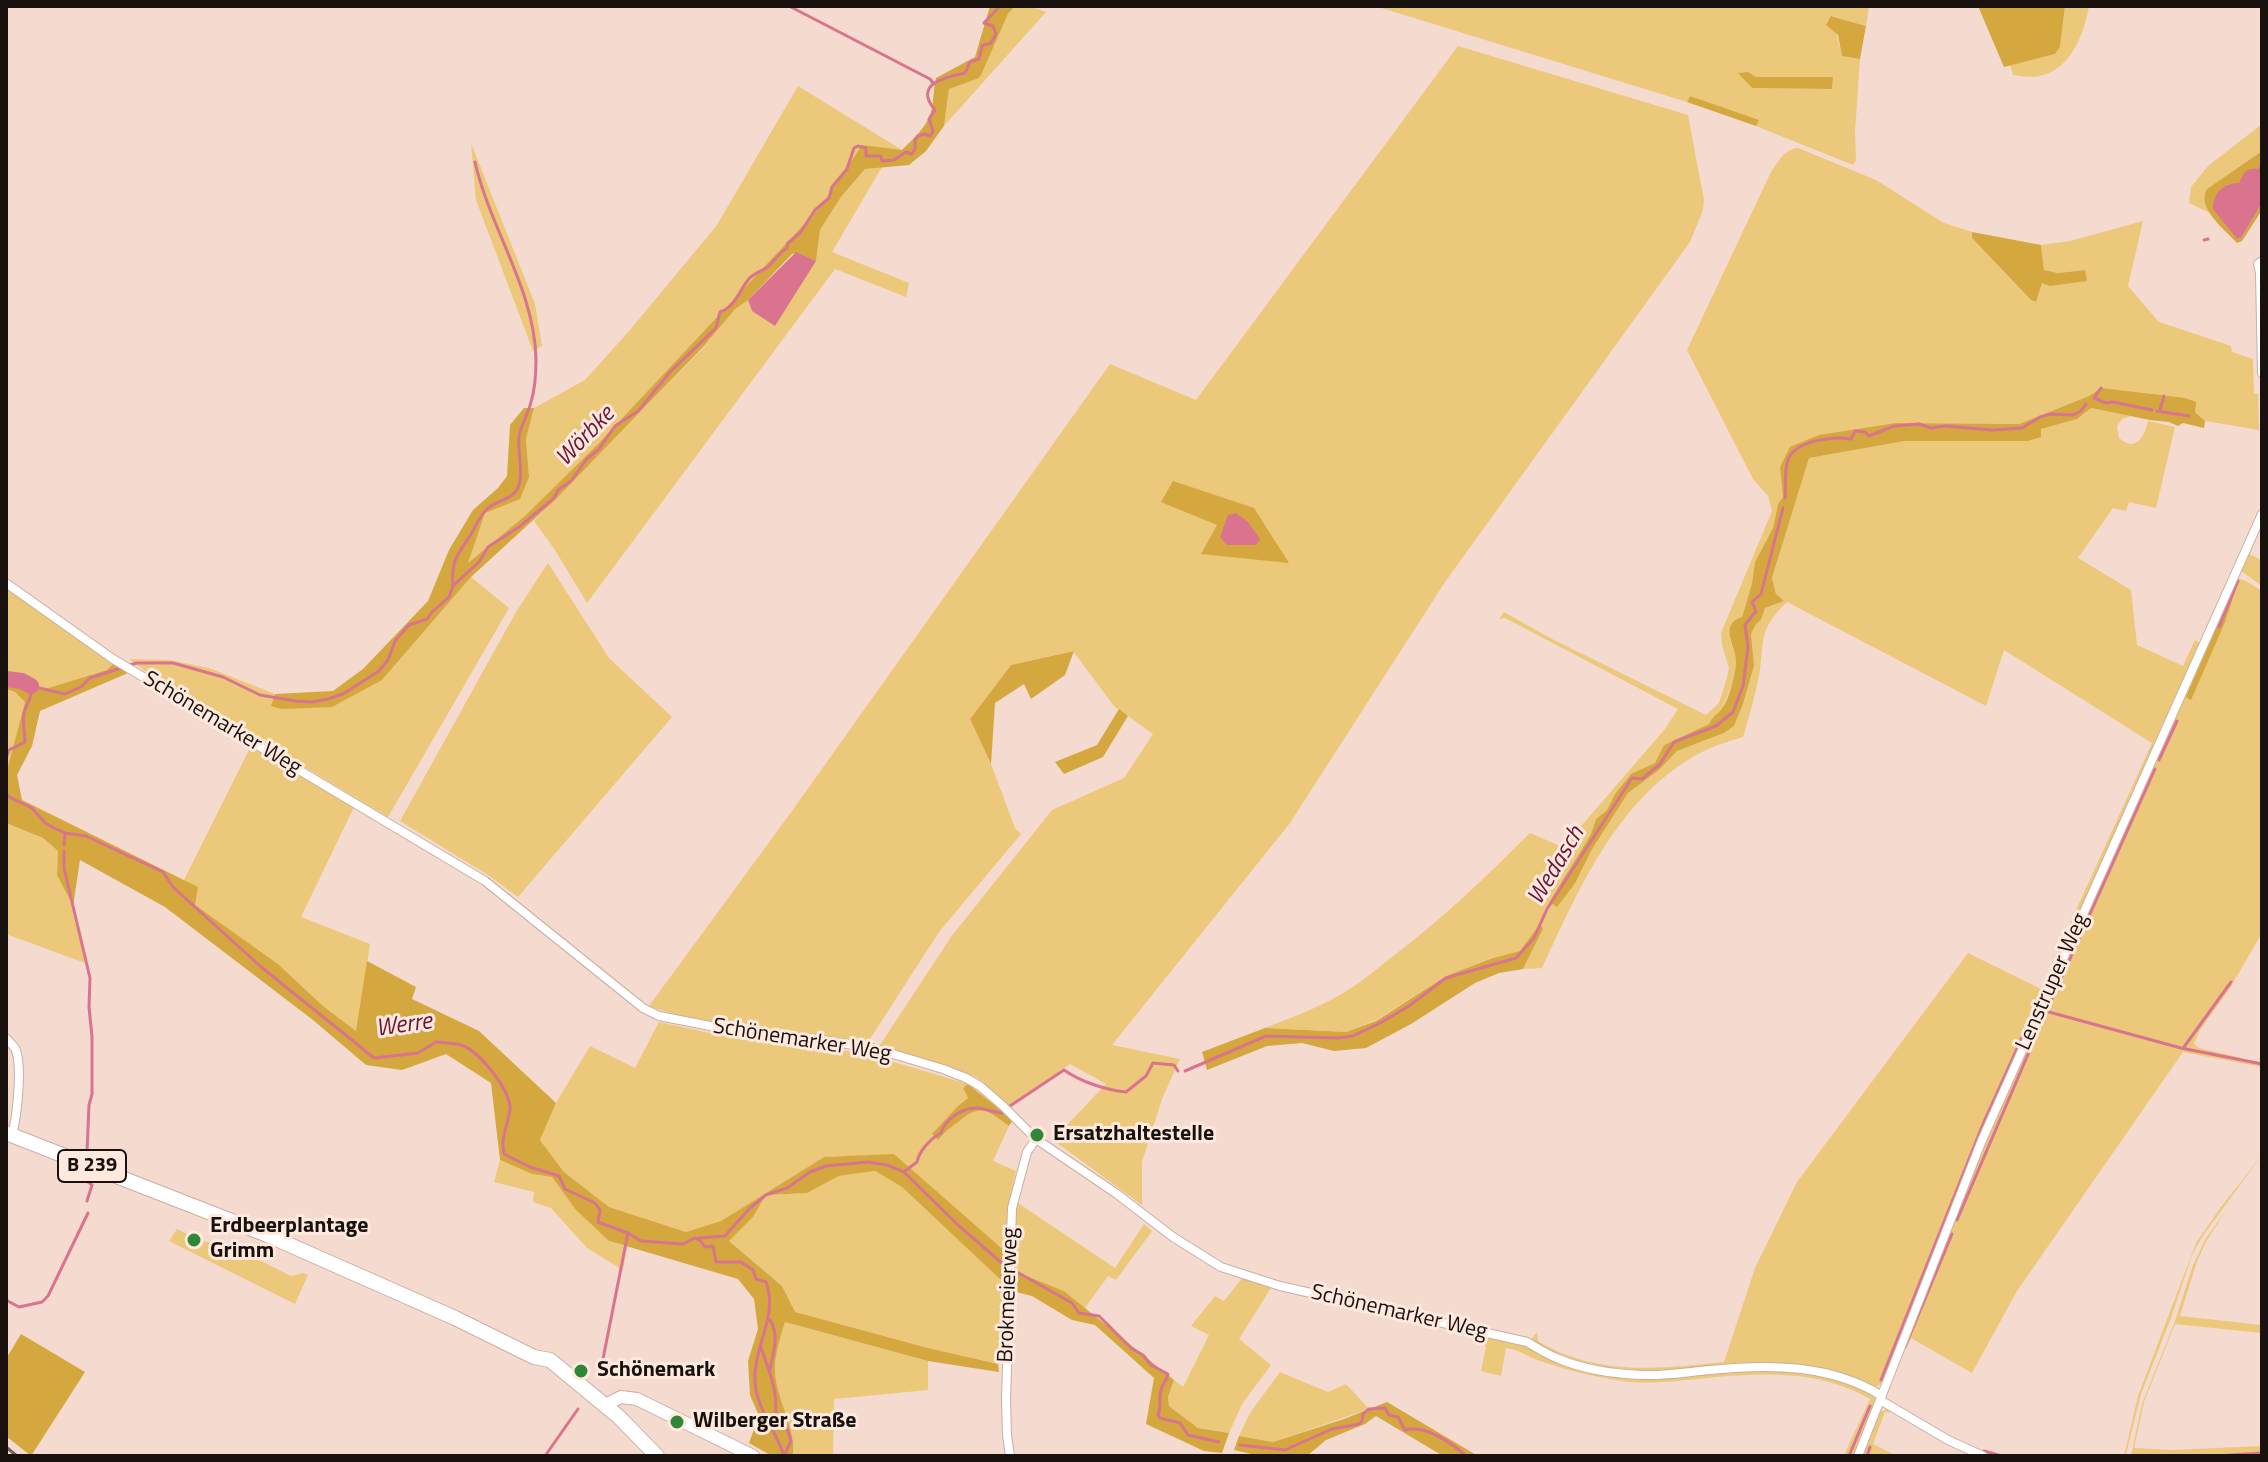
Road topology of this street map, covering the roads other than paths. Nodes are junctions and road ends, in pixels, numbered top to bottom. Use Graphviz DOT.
graph roads {
  1 [pos="2262,261"];
  2 [pos="2262,373"];
  3 [pos="2262,514"];
  4 [pos="6,583"];
  5 [pos="6,1038"];
  6 [pos="9,1134"];
  7 [pos="1036,1139"];
  8 [pos="1881,1398"];
  9 [pos="605,1405"];
  10 [pos="657,1456"];
  11 [pos="753,1456"];
  12 [pos="1010,1456"];
  13 [pos="1858,1456"];
  14 [pos="1983,1456"];
  1 -- 2 [label="street"];
  3 -- 8 [label="street, Lenstruper Weg"];
  4 -- 7 [label="street, Schönemarker Weg"];
  5 -- 6 [label="street"];
  6 -- 9 [label="main road, B 239"];
  7 -- 8 [label="street, Schönemarker Weg"];
  7 -- 12 [label="street, Brokmeierweg"];
  8 -- 13 [label="street, Lenstruper Weg"];
  8 -- 14 [label="street, Schönemarker Weg"];
  9 -- 10 [label="main road, B 239"];
  9 -- 11 [label="street"];
}
